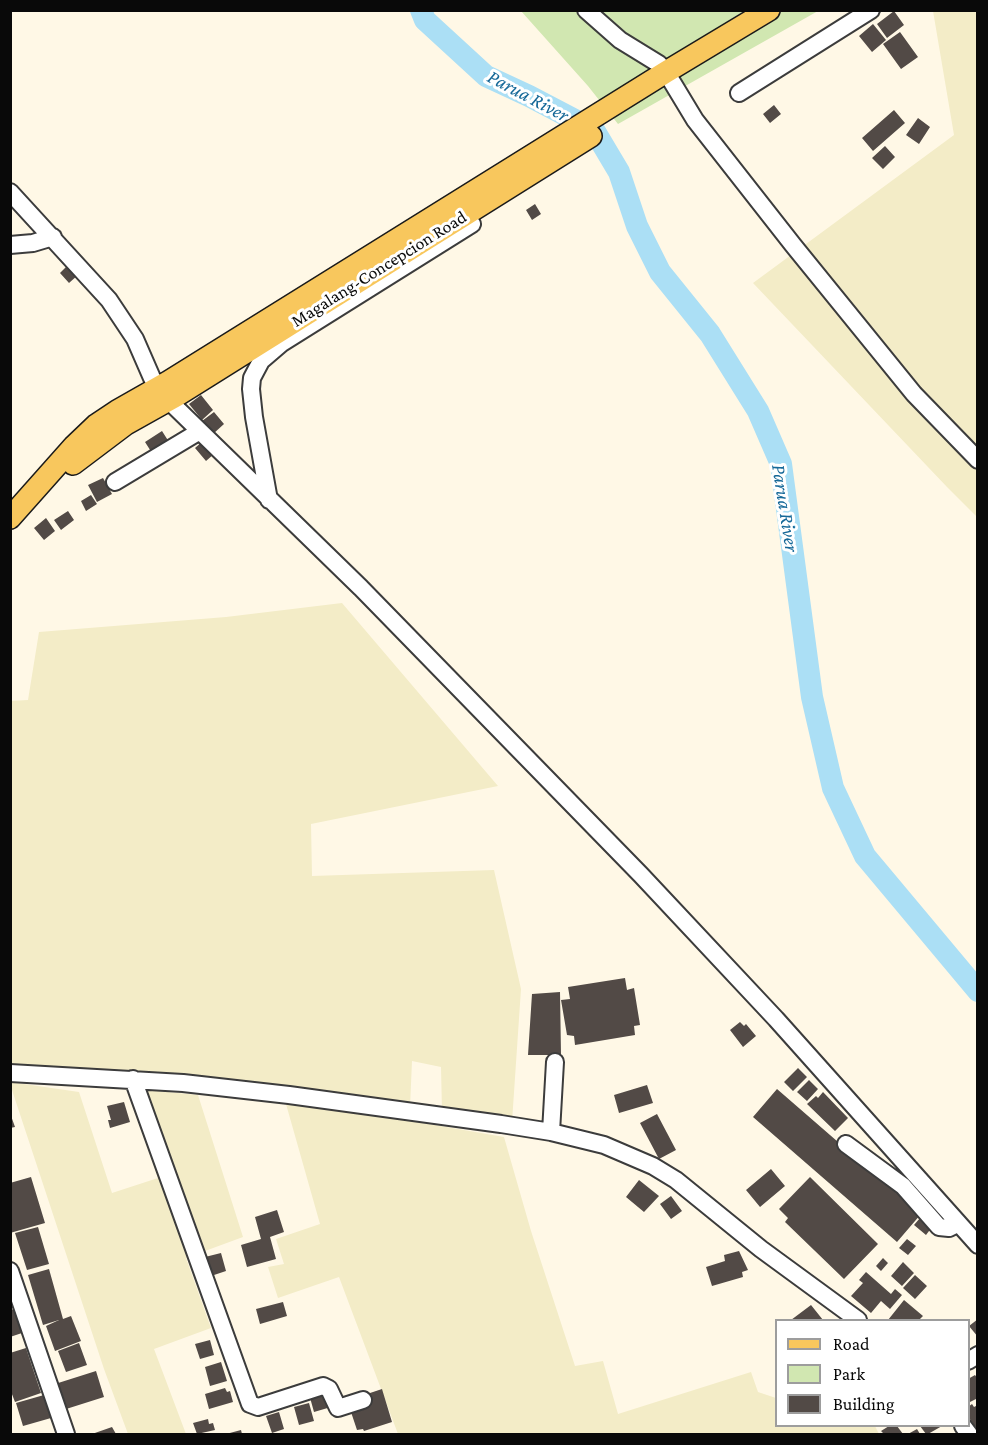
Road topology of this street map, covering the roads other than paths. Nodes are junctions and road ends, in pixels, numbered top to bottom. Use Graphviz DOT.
graph roads {
  1 [pos="586,10"];
  2 [pos="871,10"];
  3 [pos="760,15"];
  4 [pos="667,79"];
  5 [pos="739,93"];
  6 [pos="10,192"];
  7 [pos="472,224"];
  8 [pos="53,237"];
  9 [pos="10,245"];
  10 [pos="168,391"];
  11 [pos="200,431"];
  12 [pos="978,460"];
  13 [pos="115,482"];
  14 [pos="269,500"];
  15 [pos="10,518"];
  16 [pos="10,523"];
  17 [pos="555,1062"];
  18 [pos="10,1073"];
  19 [pos="133,1079"];
  20 [pos="550,1132"];
  21 [pos="846,1144"];
  22 [pos="957,1224"];
  23 [pos="978,1245"];
  24 [pos="10,1271"];
  25 [pos="857,1319"];
  26 [pos="363,1400"];
  27 [pos="66,1434"];
  1 -- 4 [label="street"];
  2 -- 5 [label="street"];
  3 -- 4 [label="main road, Magalang-Concepcion Road"];
  4 -- 10 [label="main road, Magalang-Concepcion Road"];
  4 -- 12 [label="street"];
  6 -- 8 [label="street"];
  7 -- 14 [label="street"];
  8 -- 9 [label="street"];
  8 -- 10 [label="street"];
  10 -- 11 [label="street"];
  10 -- 15 [label="main road, Magalang-Concepcion Road"];
  10 -- 16 [label="main road, Magalang-Concepcion Road"];
  11 -- 13 [label="street"];
  11 -- 14 [label="street"];
  14 -- 22 [label="street"];
  17 -- 20 [label="street"];
  18 -- 19 [label="street"];
  19 -- 20 [label="street"];
  19 -- 26 [label="street"];
  20 -- 25 [label="street"];
  21 -- 22 [label="street"];
  22 -- 23 [label="street"];
  24 -- 27 [label="street"];
}
